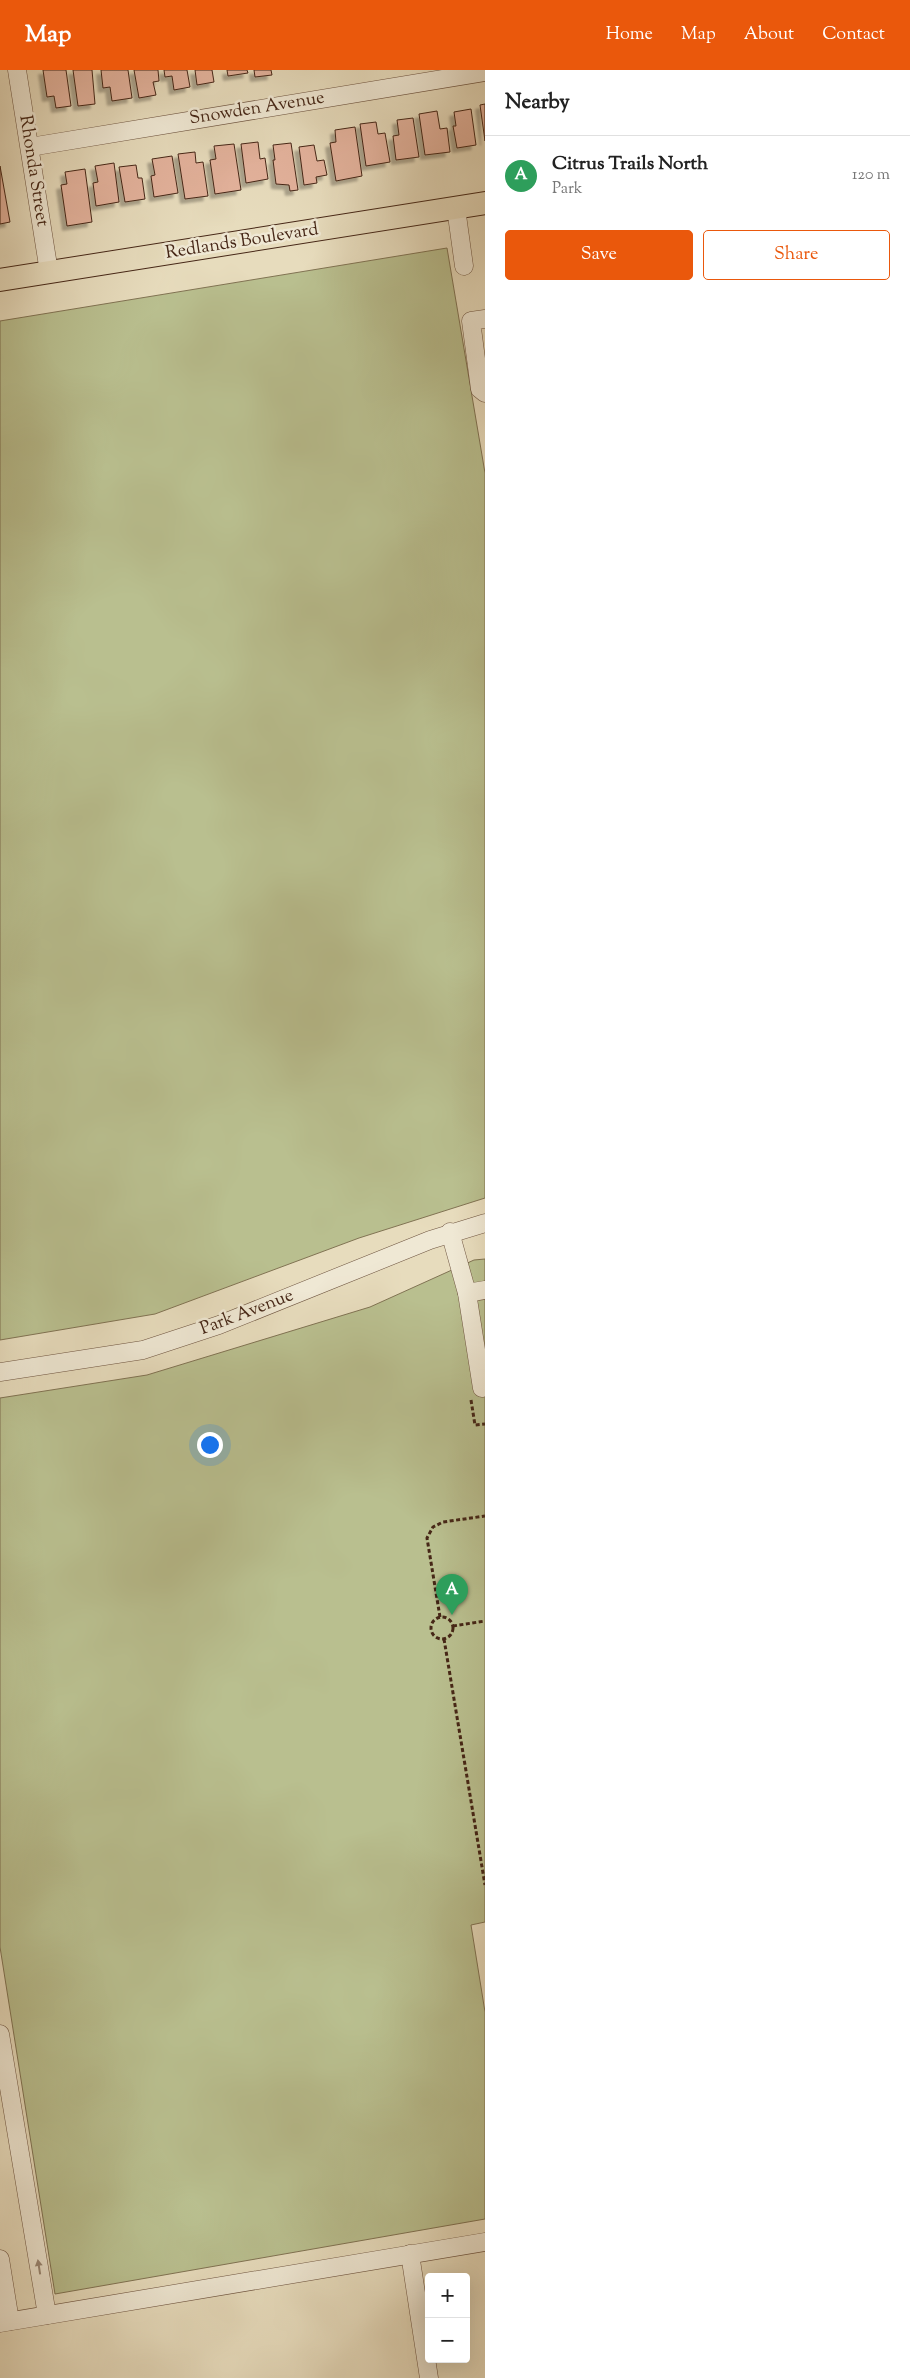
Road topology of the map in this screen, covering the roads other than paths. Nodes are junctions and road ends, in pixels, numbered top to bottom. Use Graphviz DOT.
graph roads {
  1 [pos="17,70"];
  2 [pos="485,72"];
  3 [pos="30,147"];
  4 [pos="485,203"];
  5 [pos="456,208"];
  6 [pos="464,266"];
  7 [pos="49,272"];
  8 [pos="0,280"];
  9 [pos="485,319"];
  10 [pos="485,394"];
  11 [pos="485,1223"];
  12 [pos="450,1232"];
  13 [pos="485,1290"];
  14 [pos="467,1293"];
  15 [pos="480,1340"];
  16 [pos="0,1372"];
  17 [pos="485,1387"];
  18 [pos="0,2034"];
  19 [pos="485,2242"];
  20 [pos="410,2254"];
  21 [pos="0,2259"];
  22 [pos="47,2315"];
  23 [pos="5,2322"];
  24 [pos="429,2378"];
  1 -- 3 [label="street, Rhonda Street"];
  2 -- 3 [label="street, Snowden Avenue"];
  3 -- 7 [label="street, Rhonda Street"];
  4 -- 5 [label="main road, Redlands Boulevard"];
  5 -- 6 [label="street"];
  5 -- 7 [label="main road, Redlands Boulevard"];
  7 -- 8 [label="main road, Redlands Boulevard"];
  9 -- 10 [label="street"];
  11 -- 12 [label="street, Park Avenue"];
  12 -- 14 [label="street"];
  12 -- 16 [label="street, Park Avenue"];
  13 -- 14 [label="street"];
  14 -- 15 [label="street"];
  15 -- 17 [label="street"];
  22 -- 18 [label="street, one-way"];
  19 -- 20 [label="street"];
  20 -- 22 [label="street"];
  20 -- 24 [label="street"];
  21 -- 23 [label="street"];
  22 -- 23 [label="street"];
}
